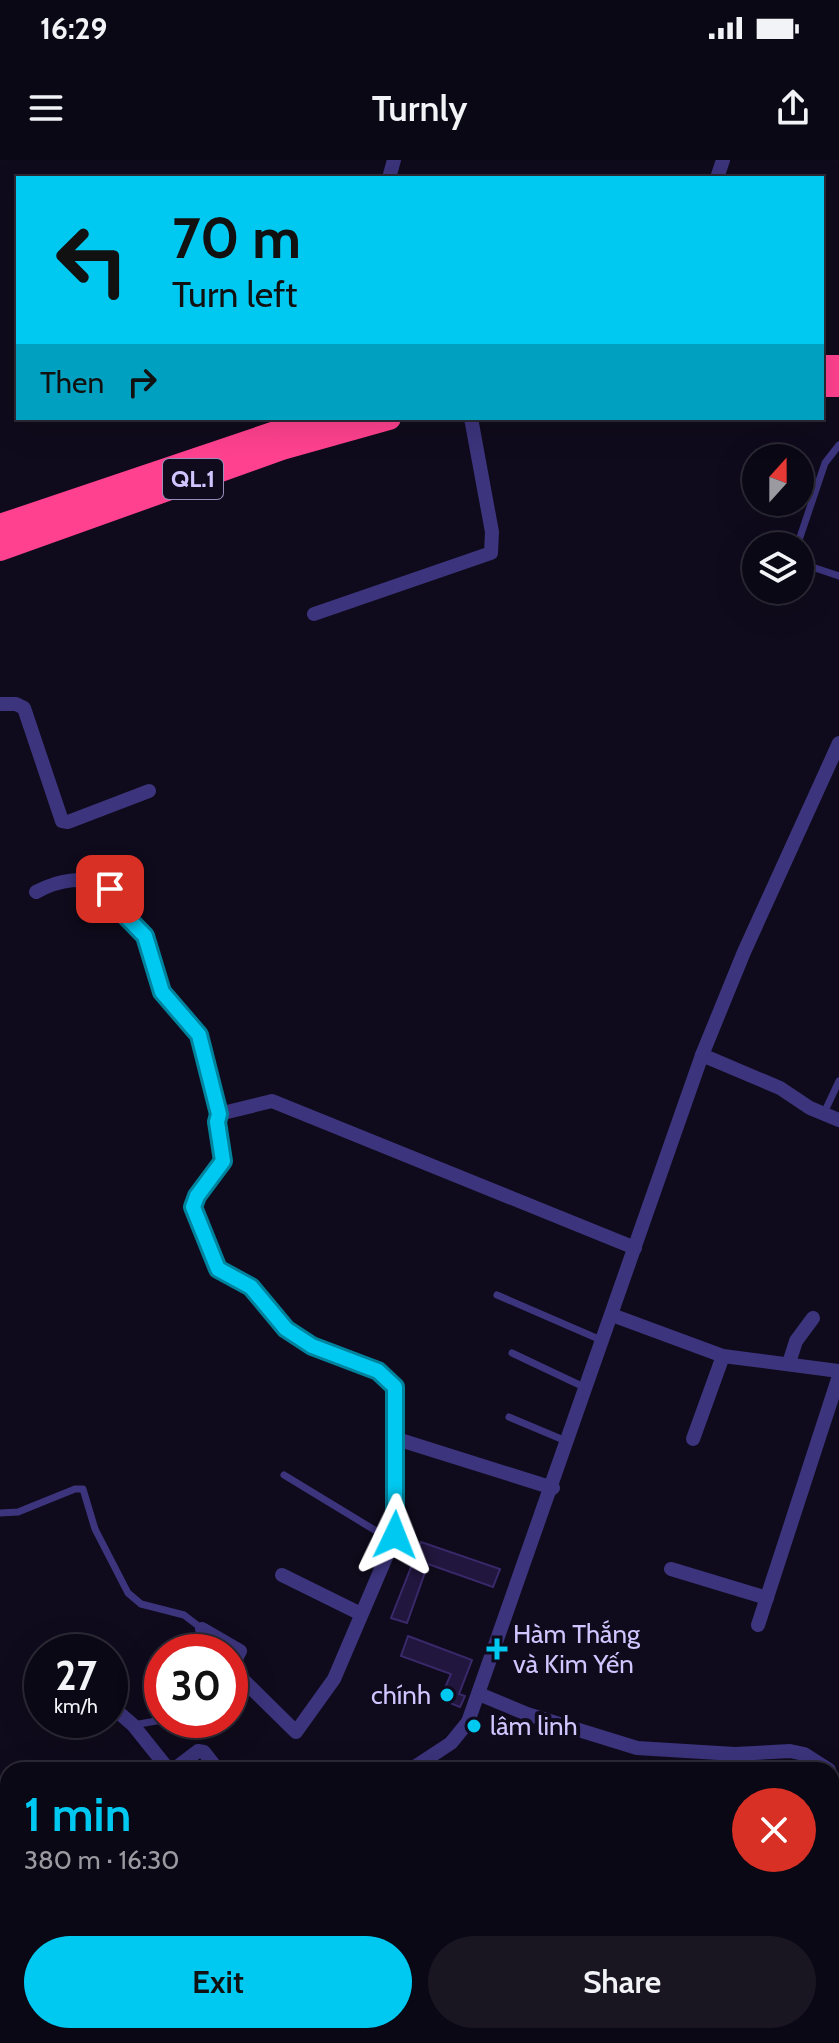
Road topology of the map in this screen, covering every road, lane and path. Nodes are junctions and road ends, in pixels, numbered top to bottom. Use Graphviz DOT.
graph roads {
  1 [pos="314,420"];
  2 [pos="382,420"];
  3 [pos="471,420"];
  4 [pos="839,445"];
  5 [pos="0,526"];
  6 [pos="802,532"];
  7 [pos="0,549"];
  8 [pos="814,568"];
  9 [pos="839,576"];
  10 [pos="314,614"];
  11 [pos="0,704"];
  12 [pos="839,743"];
  13 [pos="149,791"];
  14 [pos="36,892"];
  15 [pos="702,1055"];
  16 [pos="839,1081"];
  17 [pos="219,1114"];
  18 [pos="823,1115"];
  19 [pos="839,1120"];
  20 [pos="635,1248"];
  21 [pos="497,1295"];
  22 [pos="612,1315"];
  23 [pos="813,1318"];
  24 [pos="603,1340"];
  25 [pos="512,1353"];
  26 [pos="723,1356"];
  27 [pos="789,1363"];
  28 [pos="839,1374"];
  29 [pos="587,1388"];
  30 [pos="509,1417"];
  31 [pos="397,1439"];
  32 [pos="693,1439"];
  33 [pos="569,1442"];
  34 [pos="284,1475"];
  35 [pos="553,1488"];
  36 [pos="0,1513"];
  37 [pos="393,1541"];
  38 [pos="671,1569"];
  39 [pos="282,1575"];
  40 [pos="767,1598"];
  41 [pos="361,1614"];
  42 [pos="758,1625"];
  43 [pos="202,1629"];
  44 [pos="479,1694"];
  45 [pos="128,1721"];
  46 [pos="144,1723"];
  47 [pos="133,1725"];
  48 [pos="735,1754"];
  49 [pos="164,1762"];
  50 [pos="182,1762"];
  51 [pos="212,1762"];
  52 [pos="423,1762"];
  53 [pos="735,1762"];
  54 [pos="817,1762"];
  1 -- 5 [label="highway, QL.1"];
  2 -- 7 [label="highway, QL.1"];
  3 -- 10 [label="street"];
  4 -- 6 [label="lane"];
  8 -- 9 [label="lane"];
  11 -- 13 [label="street"];
  12 -- 15 [label="street"];
  14 -- 17 [label="street"];
  15 -- 18 [label="street"];
  15 -- 20 [label="street"];
  16 -- 18 [label="lane"];
  17 -- 20 [label="street"];
  17 -- 31 [label="street"];
  18 -- 19 [label="street"];
  20 -- 22 [label="street"];
  21 -- 24 [label="lane"];
  22 -- 24 [label="street"];
  22 -- 26 [label="street"];
  23 -- 27 [label="street"];
  24 -- 29 [label="street"];
  25 -- 29 [label="lane"];
  26 -- 27 [label="street"];
  26 -- 32 [label="street"];
  27 -- 28 [label="street"];
  28 -- 40 [label="street"];
  29 -- 33 [label="street"];
  30 -- 33 [label="lane"];
  31 -- 35 [label="street"];
  31 -- 37 [label="street"];
  33 -- 35 [label="street"];
  34 -- 37 [label="lane"];
  35 -- 44 [label="street"];
  36 -- 43 [label="lane"];
  37 -- 41 [label="street"];
  38 -- 40 [label="street"];
  39 -- 41 [label="street"];
  40 -- 42 [label="street"];
  41 -- 43 [label="street"];
  44 -- 48 [label="street"];
  44 -- 52 [label="street"];
  45 -- 47 [label="street"];
  46 -- 47 [label="lane"];
  47 -- 49 [label="street"];
  48 -- 53 [label="street"];
  48 -- 54 [label="street"];
  50 -- 51 [label="street"];
}
